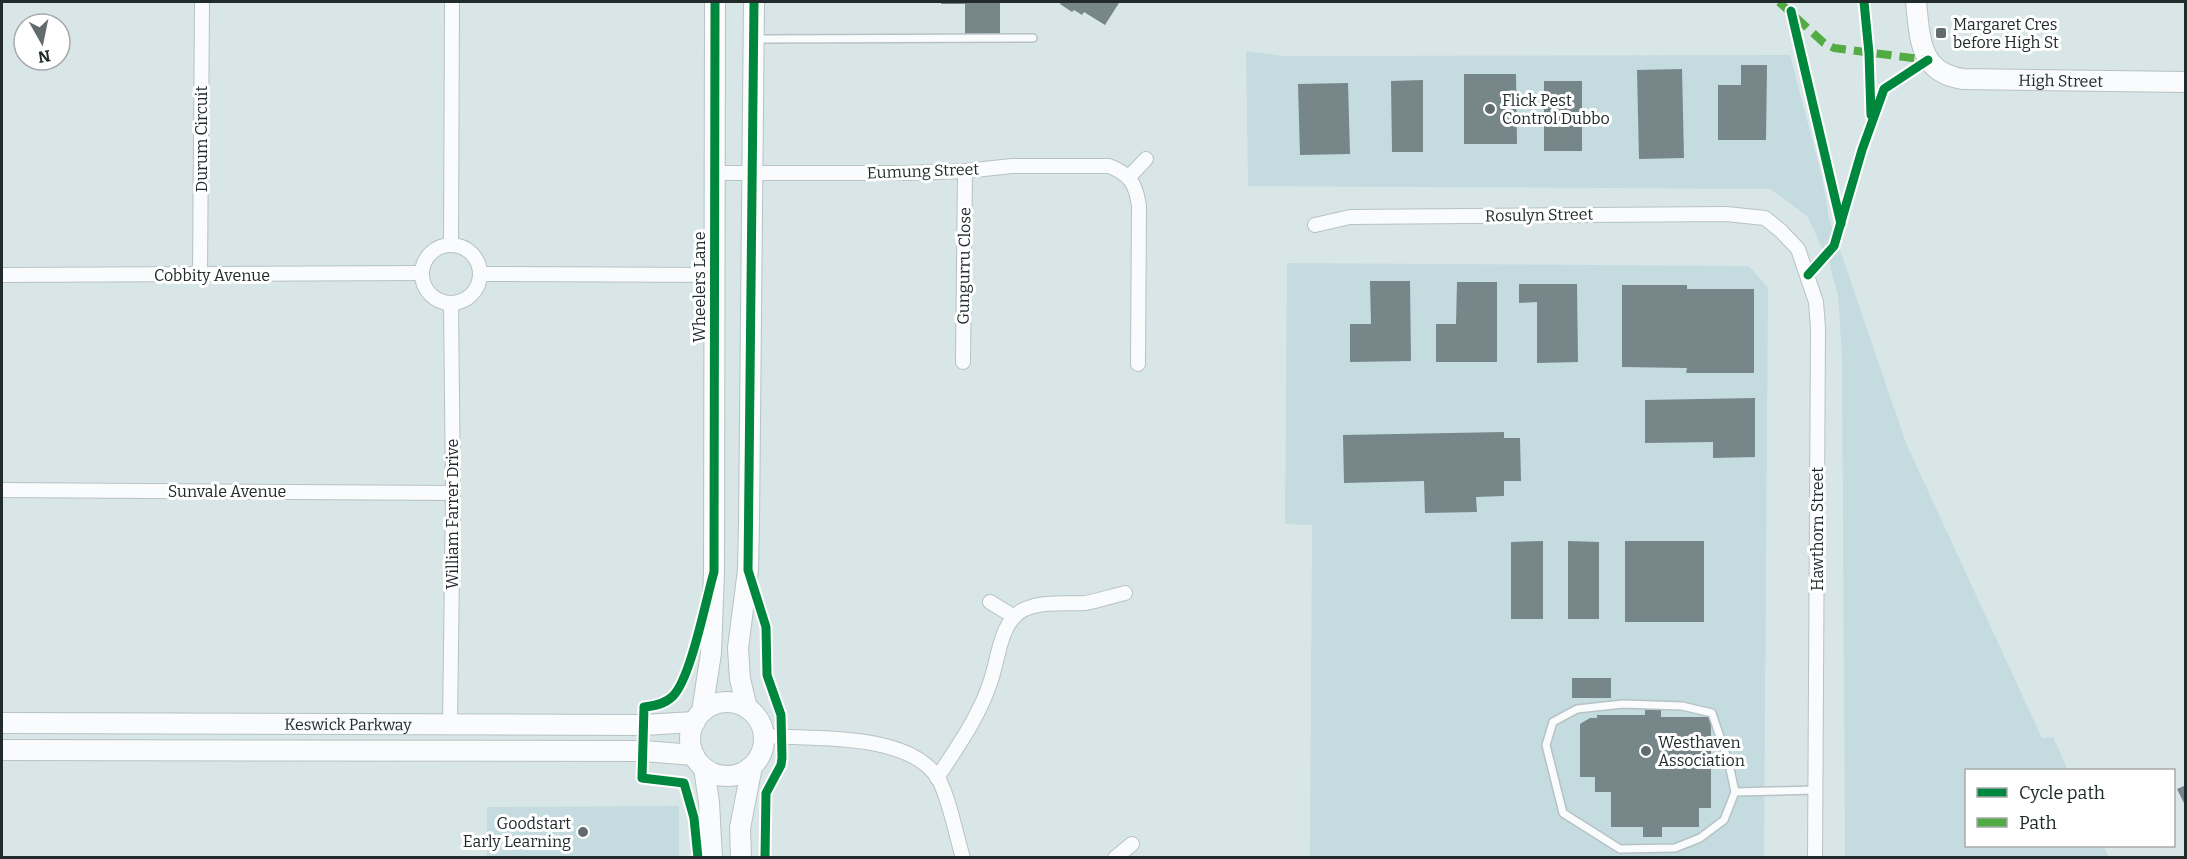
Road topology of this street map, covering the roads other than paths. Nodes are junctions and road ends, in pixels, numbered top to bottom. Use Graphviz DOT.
graph roads {
  1 [pos="202,2"];
  2 [pos="452,2"];
  3 [pos="715,2"];
  4 [pos="754,2"];
  5 [pos="1917,2"];
  6 [pos="1033,38"];
  7 [pos="753,39"];
  8 [pos="2186,82"];
  9 [pos="1146,159"];
  10 [pos="965,171"];
  11 [pos="714,173"];
  12 [pos="752,173"];
  13 [pos="1129,177"];
  14 [pos="1765,218"];
  15 [pos="1315,225"];
  16 [pos="451,244"];
  17 [pos="422,273"];
  18 [pos="481,274"];
  19 [pos="2,275"];
  20 [pos="715,275"];
  21 [pos="200,276"];
  22 [pos="451,303"];
  23 [pos="963,362"];
  24 [pos="1138,363"];
  25 [pos="2,490"];
  26 [pos="453,493"];
  27 [pos="1125,593"];
  28 [pos="990,602"];
  29 [pos="1013,616"];
  30 [pos="747,708"];
  31 [pos="699,717"];
  32 [pos="2,723"];
  33 [pos="450,725"];
  34 [pos="764,736"];
  35 [pos="2,750"];
  36 [pos="699,762"];
  37 [pos="752,766"];
  38 [pos="937,778"];
  39 [pos="1815,790"];
  40 [pos="1735,792"];
  41 [pos="1132,844"];
  42 [pos="712,858"];
  43 [pos="741,858"];
  44 [pos="963,858"];
  45 [pos="1115,858"];
  46 [pos="1815,858"];
  1 -- 21 [label="street, Durum Circuit"];
  2 -- 16 [label="street"];
  3 -- 11 [label="main road, Wheelers Lane"];
  4 -- 7 [label="main road"];
  5 -- 8 [label="main road, High Street"];
  6 -- 7 [label="lane"];
  7 -- 12 [label="main road"];
  9 -- 13 [label="street"];
  10 -- 12 [label="street, Eumung Street"];
  10 -- 13 [label="street, Eumung Street"];
  10 -- 23 [label="street, Gungurru Close"];
  11 -- 12 [label="street, Eumung Street"];
  11 -- 20 [label="main road, Wheelers Lane"];
  12 -- 30 [label="main road"];
  13 -- 24 [label="street"];
  14 -- 15 [label="street, Rosulyn Street"];
  14 -- 39 [label="street, Hawthorn Street"];
  16 -- 17 [label="street"];
  16 -- 18 [label="street"];
  17 -- 21 [label="street, Cobbity Avenue"];
  17 -- 22 [label="street"];
  18 -- 20 [label="street"];
  18 -- 22 [label="street"];
  19 -- 21 [label="street, Cobbity Avenue"];
  20 -- 31 [label="main road, Wheelers Lane"];
  22 -- 26 [label="street, William Farrer Drive"];
  25 -- 26 [label="street, Sunvale Avenue"];
  26 -- 33 [label="street, William Farrer Drive"];
  27 -- 29 [label="street"];
  28 -- 29 [label="street"];
  29 -- 38 [label="street"];
  30 -- 31 [label="main road"];
  30 -- 34 [label="main road"];
  31 -- 33 [label="main road, Keswick Parkway"];
  31 -- 36 [label="main road"];
  32 -- 33 [label="main road, Keswick Parkway"];
  34 -- 37 [label="main road"];
  34 -- 38 [label="street"];
  35 -- 36 [label="main road, Keswick Parkway"];
  36 -- 37 [label="main road"];
  36 -- 42 [label="main road"];
  37 -- 43 [label="main road"];
  38 -- 44 [label="street"];
  39 -- 40 [label="lane"];
  39 -- 46 [label="street, Hawthorn Street"];
  40 -- 40 [label="lane"];
  41 -- 45 [label="street"];
}
